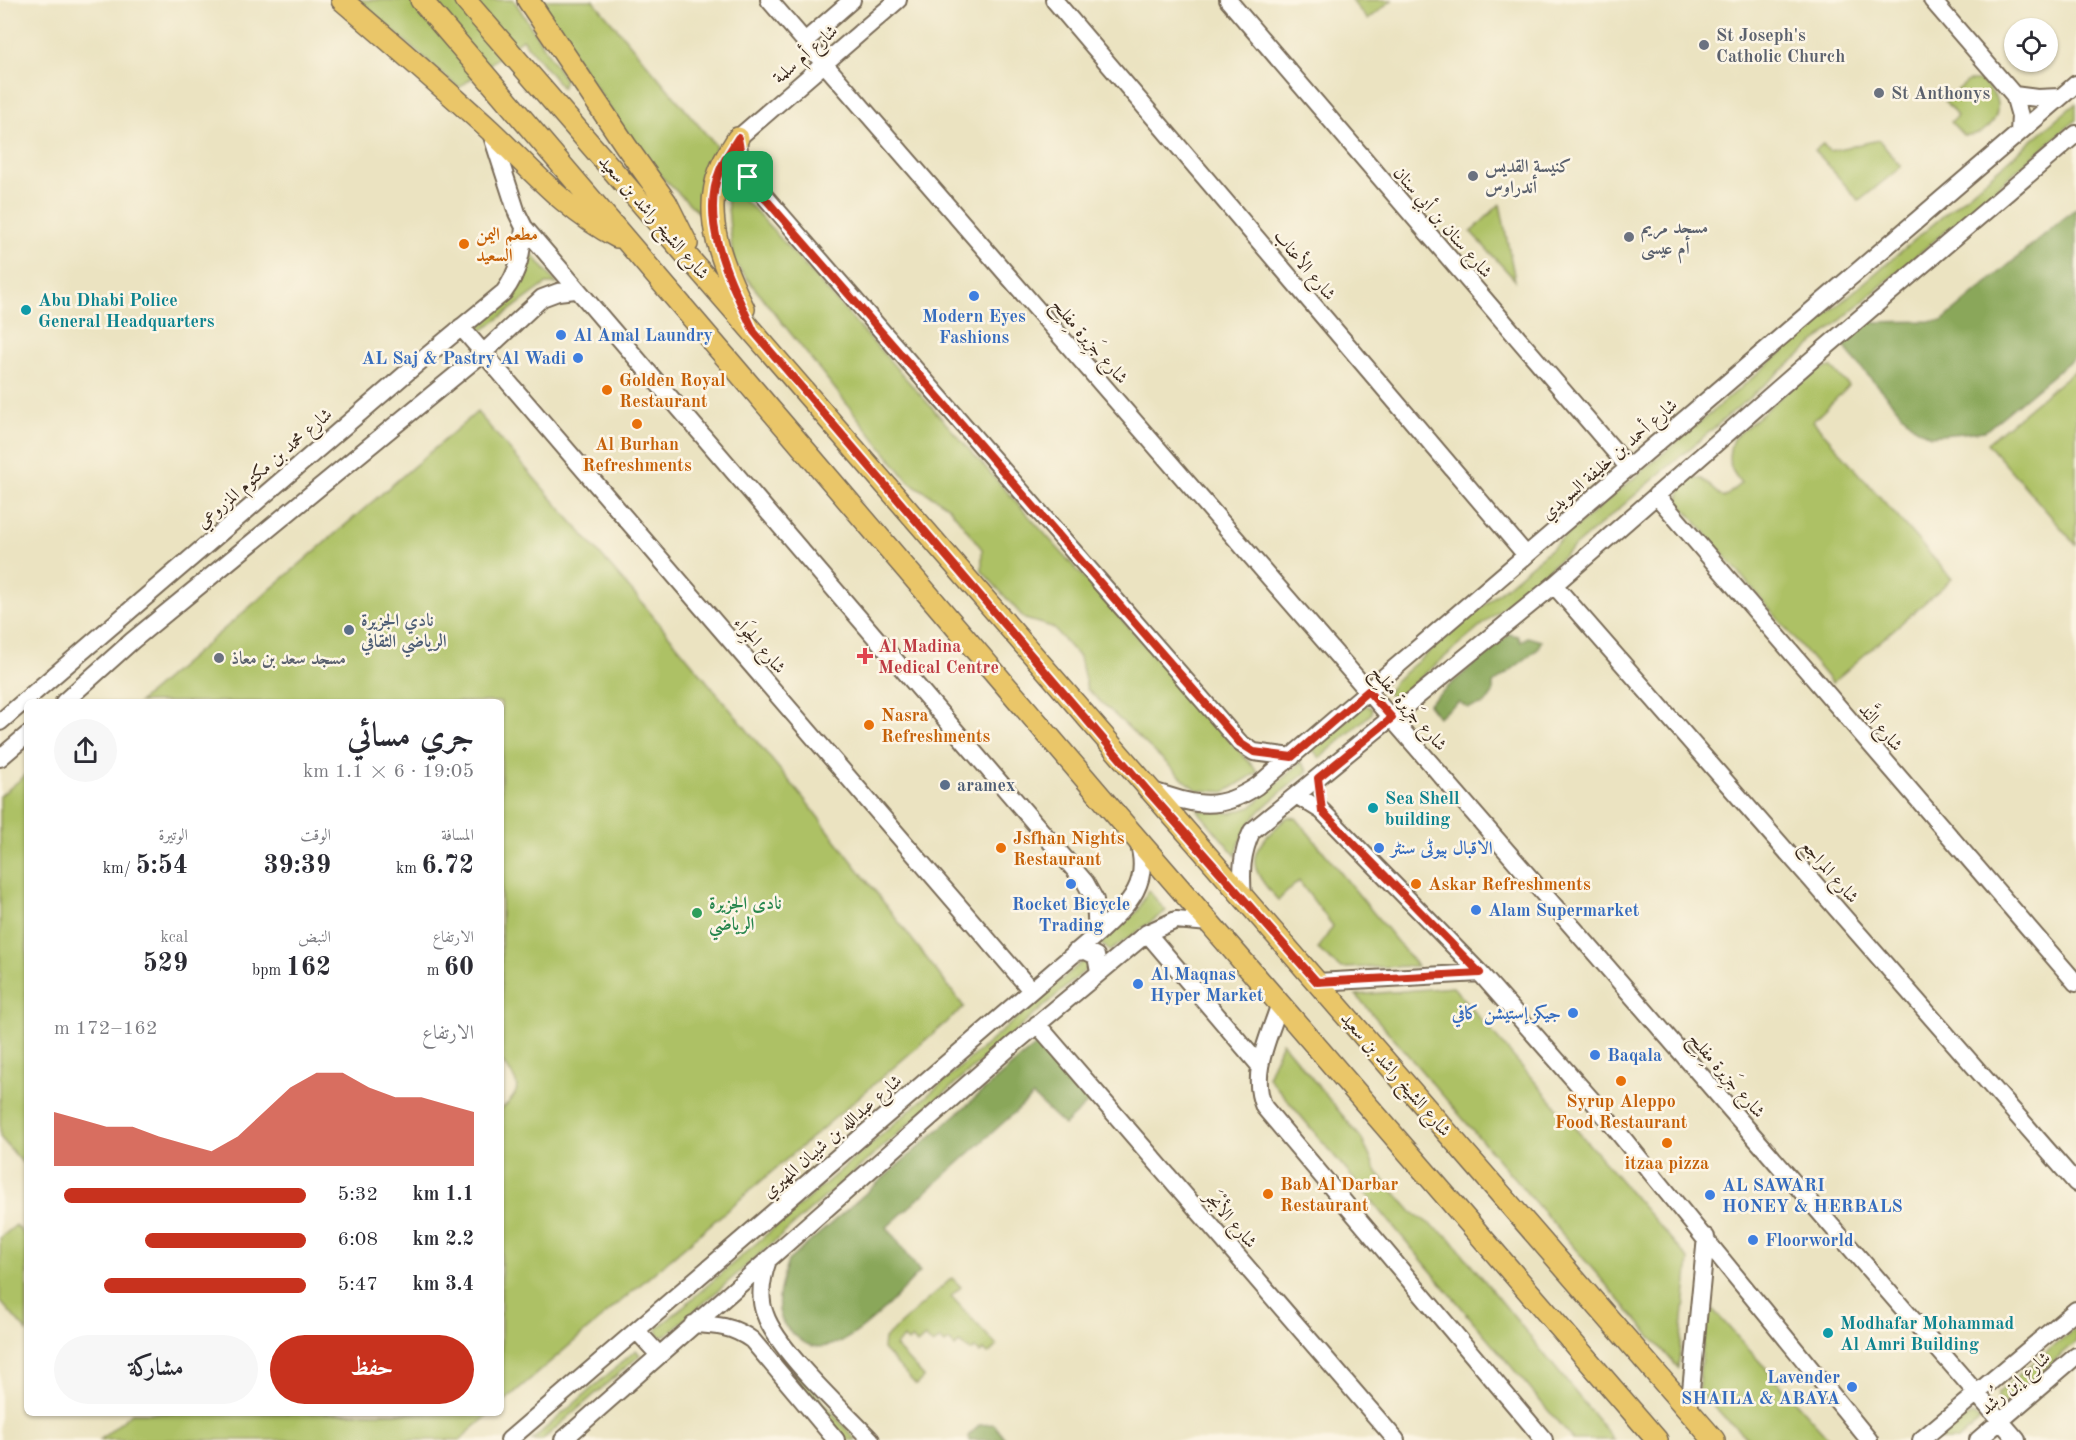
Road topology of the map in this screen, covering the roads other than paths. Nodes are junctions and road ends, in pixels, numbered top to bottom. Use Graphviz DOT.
graph roads {
  1 [pos="342,0"];
  2 [pos="421,0"];
  3 [pos="465,0"];
  4 [pos="528,0"];
  5 [pos="770,0"];
  6 [pos="852,0"];
  7 [pos="898,0"];
  8 [pos="1054,0"];
  9 [pos="1228,0"];
  10 [pos="1932,0"];
  11 [pos="805,41"];
  12 [pos="825,63"];
  13 [pos="2076,84"];
  14 [pos="2014,95"];
  15 [pos="2060,97"];
  16 [pos="491,132"];
  17 [pos="2019,132"];
  18 [pos="2076,134"];
  19 [pos="738,138"];
  20 [pos="524,227"];
  21 [pos="628,243"];
  22 [pos="699,268"];
  23 [pos="575,290"];
  24 [pos="461,327"];
  25 [pos="754,332"];
  26 [pos="483,353"];
  27 [pos="1629,468"];
  28 [pos="1656,495"];
  29 [pos="1526,555"];
  30 [pos="1554,585"];
  31 [pos="1368,691"];
  32 [pos="27,699"];
  33 [pos="67,699"];
  34 [pos="24,701"];
  35 [pos="1392,718"];
  36 [pos="0,722"];
  37 [pos="24,738"];
  38 [pos="1292,757"];
  39 [pos="0,758"];
  40 [pos="1318,778"];
  41 [pos="1146,789"];
  42 [pos="1296,795"];
  43 [pos="1322,811"];
  44 [pos="1138,841"];
  45 [pos="1244,898"];
  46 [pos="1209,923"];
  47 [pos="1147,933"];
  48 [pos="1097,934"];
  49 [pos="1075,952"];
  50 [pos="1099,972"];
  51 [pos="1480,973"];
  52 [pos="1317,982"];
  53 [pos="2076,983"];
  54 [pos="1031,990"];
  55 [pos="1280,1003"];
  56 [pos="1037,1024"];
  57 [pos="1260,1065"];
  58 [pos="2076,1183"];
  59 [pos="1706,1237"];
  60 [pos="768,1260"];
  61 [pos="2076,1310"];
  62 [pos="693,1324"];
  63 [pos="637,1331"];
  64 [pos="658,1355"];
  65 [pos="2076,1356"];
  66 [pos="1978,1395"];
  67 [pos="1689,1411"];
  68 [pos="2001,1421"];
  69 [pos="509,1440"];
  70 [pos="563,1440"];
  71 [pos="836,1440"];
  72 [pos="871,1440"];
  73 [pos="1396,1440"];
  74 [pos="1544,1440"];
  75 [pos="1657,1440"];
  76 [pos="1714,1440"];
  77 [pos="1869,1440"];
  78 [pos="1921,1440"];
  79 [pos="1978,1440"];
  80 [pos="2018,1440"];
  1 -- 16 [label="main road"];
  2 -- 21 [label="main road, شارع الشيخ راشد بن سعيد"];
  3 -- 22 [label="main road, شارع الشيخ راشد بن سعيد"];
  4 -- 22 [label="main road"];
  5 -- 11 [label="street, شارع جَزِيرة مِفلِح"];
  6 -- 11 [label="street, شارع أم سلمة"];
  7 -- 12 [label="street, شارع أم سلمة"];
  8 -- 29 [label="street, شارع الأعناب"];
  9 -- 27 [label="street, شارع سنان بن أبي سنان"];
  10 -- 14 [label="street"];
  11 -- 12 [label="street, شارع جَزِيرة مِفلِح"];
  12 -- 19 [label="street, شارع أم سلمة"];
  12 -- 31 [label="street, شارع جَزِيرة مِفلِح"];
  13 -- 15 [label="street, شارع أحمد بن خليفة السويدي"];
  14 -- 15 [label="street"];
  14 -- 17 [label="street"];
  15 -- 17 [label="street, شارع أحمد بن خليفة السويدي"];
  16 -- 20 [label="street"];
  16 -- 21 [label="main road"];
  17 -- 27 [label="street, شارع أحمد بن خليفة السويدي"];
  18 -- 28 [label="street"];
  19 -- 25 [label="main road"];
  19 -- 38 [label="street"];
  20 -- 23 [label="street"];
  20 -- 24 [label="street, شارع محمد بن مكتوم المزروعي"];
  21 -- 44 [label="main road, شارع الشيخ راشد بن سعيد"];
  22 -- 25 [label="main road, شارع الشيخ راشد بن سعيد"];
  23 -- 26 [label="street"];
  23 -- 48 [label="street"];
  24 -- 26 [label="street, شارع الجِوَاء"];
  24 -- 32 [label="street, شارع محمد بن مكتوم المزروعي"];
  25 -- 41 [label="main road, شارع الشيخ راشد بن سعيد"];
  26 -- 33 [label="street"];
  26 -- 54 [label="street, شارع الجِوَاء"];
  27 -- 29 [label="street, شارع أحمد بن خليفة السويدي"];
  28 -- 30 [label="street"];
  28 -- 53 [label="street, شارع النَّد"];
  29 -- 31 [label="street, شارع أحمد بن خليفة السويدي"];
  30 -- 35 [label="street"];
  30 -- 58 [label="street, شارع المراجع"];
  31 -- 35 [label="street, شارع جَزِيرة مِفلِح"];
  31 -- 38 [label="street, شارع أحمد بن خليفة السويدي"];
  34 -- 36 [label="street, شارع محمد بن مكتوم المزروعي"];
  35 -- 40 [label="street"];
  35 -- 66 [label="street, شارع جَزِيرة مِفلِح"];
  37 -- 39 [label="street"];
  38 -- 41 [label="street, شارع أحمد بن خليفة السويدي"];
  40 -- 42 [label="street"];
  40 -- 43 [label="street"];
  41 -- 45 [label="main road, شارع الشيخ راشد بن سعيد"];
  42 -- 43 [label="street"];
  42 -- 45 [label="street"];
  43 -- 51 [label="street"];
  44 -- 46 [label="main road, شارع الشيخ راشد بن سعيد"];
  44 -- 48 [label="street, شارع عبدالله بن شيبان المهيري"];
  45 -- 52 [label="main road, شارع الشيخ راشد بن سعيد"];
  46 -- 47 [label="street"];
  46 -- 55 [label="main road, شارع الشيخ راشد بن سعيد"];
  47 -- 50 [label="street"];
  47 -- 57 [label="street"];
  48 -- 49 [label="street, شارع عبدالله بن شيبان المهيري"];
  49 -- 50 [label="street"];
  49 -- 54 [label="street, شارع عبدالله بن شيبان المهيري"];
  50 -- 56 [label="street"];
  51 -- 52 [label="street"];
  51 -- 59 [label="street"];
  52 -- 67 [label="main road, شارع الشيخ راشد بن سعيد"];
  54 -- 63 [label="street, شارع عبدالله بن شيبان المهيري"];
  55 -- 57 [label="street"];
  55 -- 75 [label="main road, شارع الشيخ راشد بن سعيد"];
  56 -- 60 [label="street"];
  56 -- 73 [label="street, شارع الأبْجَر"];
  57 -- 74 [label="street"];
  59 -- 67 [label="street"];
  59 -- 77 [label="street"];
  60 -- 62 [label="street"];
  60 -- 72 [label="street"];
  61 -- 66 [label="street, شارع إبن رُشد"];
  62 -- 64 [label="street"];
  62 -- 71 [label="street"];
  63 -- 64 [label="street"];
  63 -- 69 [label="street, شارع عبدالله بن شيبان المهيري"];
  64 -- 70 [label="street"];
  65 -- 68 [label="street, شارع إبن رُشد"];
  66 -- 68 [label="street, شارع جَزِيرة مِفلِح"];
  66 -- 78 [label="street, شارع إبن رُشد"];
  67 -- 76 [label="main road, شارع الشيخ راشد بن سعيد"];
  68 -- 79 [label="street, شارع إبن رُشد"];
  68 -- 80 [label="street, شارع جَزِيرة مِفلِح"];
}
